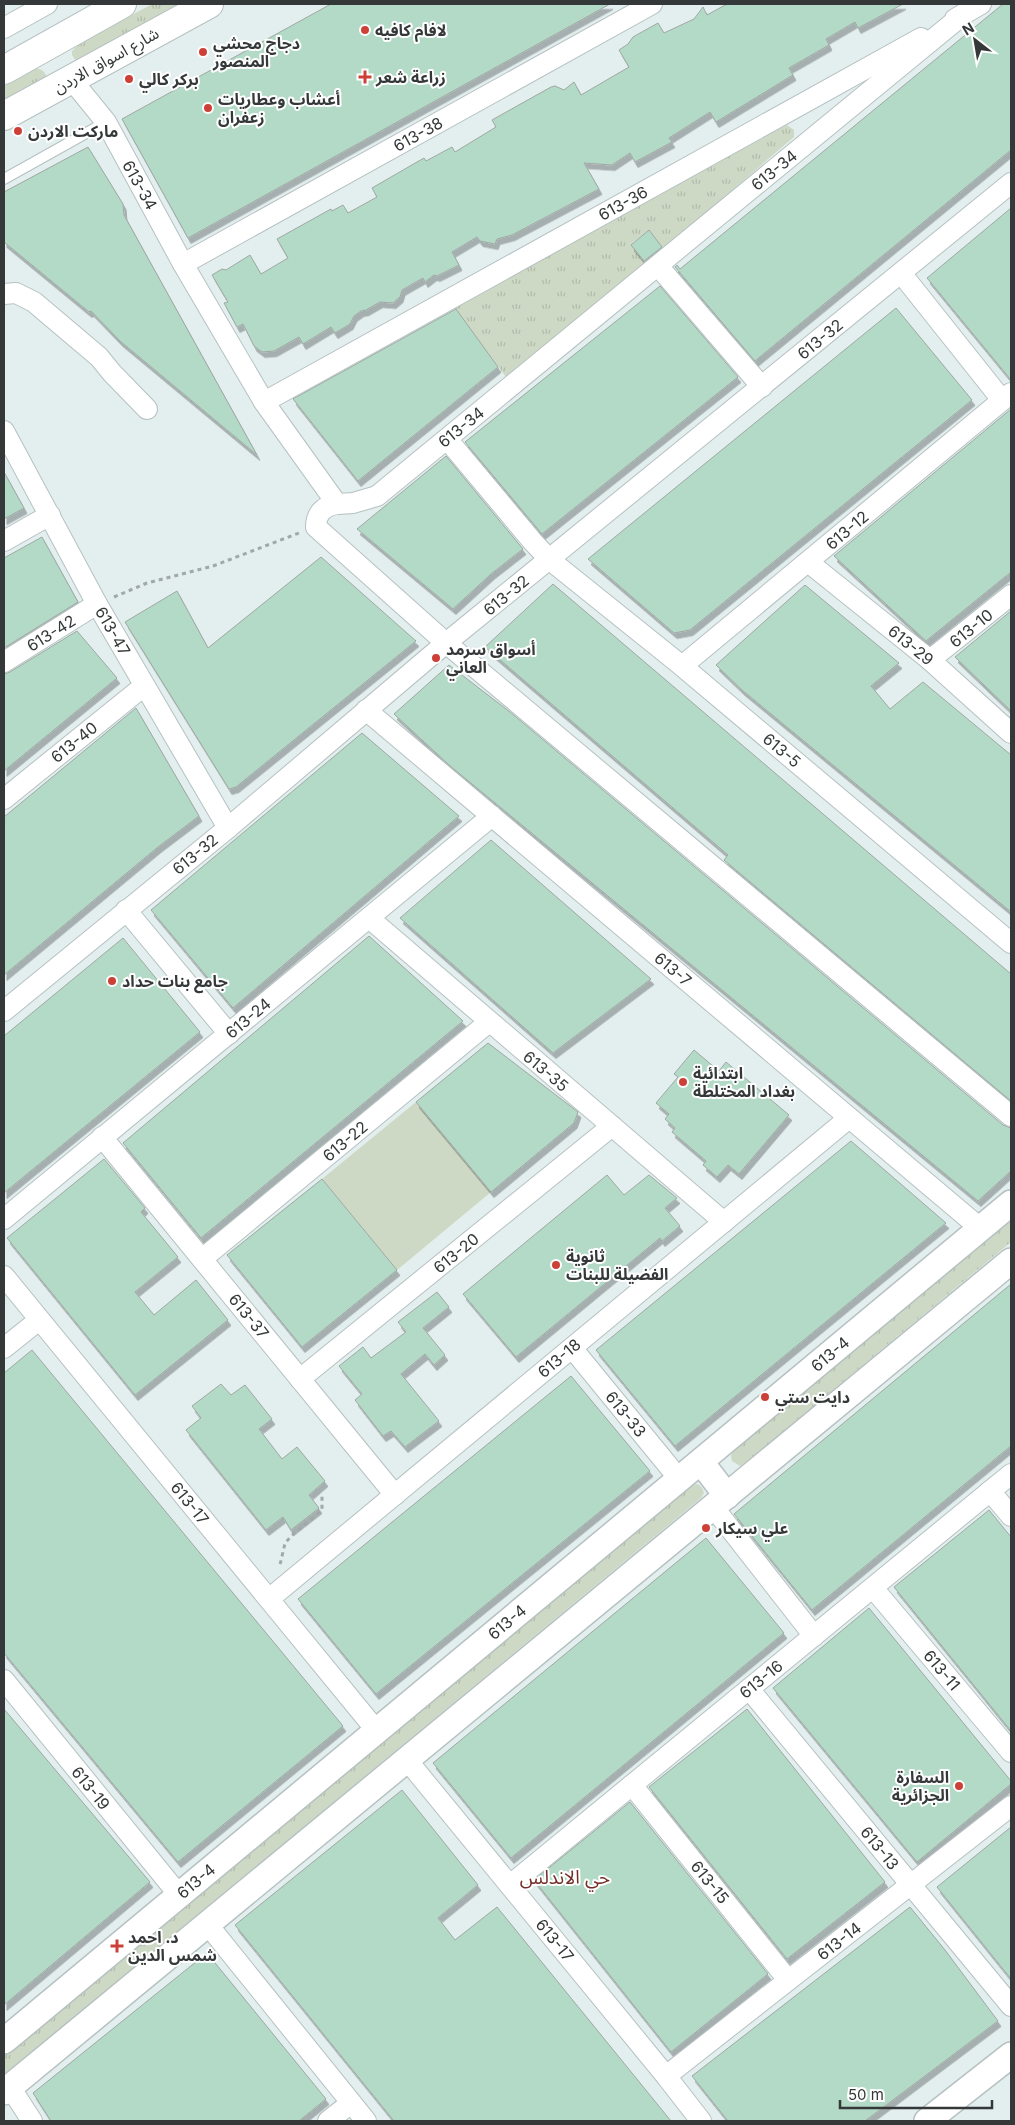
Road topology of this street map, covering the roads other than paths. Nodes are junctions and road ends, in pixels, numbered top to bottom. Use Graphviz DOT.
graph roads {
  1 [pos="47,4"];
  2 [pos="122,4"];
  3 [pos="209,4"];
  4 [pos="652,4"];
  5 [pos="973,9"];
  6 [pos="4,28"];
  7 [pos="49,45"];
  8 [pos="4,70"];
  9 [pos="71,80"];
  10 [pos="4,116"];
  11 [pos="106,122"];
  12 [pos="4,179"];
  13 [pos="1011,183"];
  14 [pos="183,264"];
  15 [pos="658,266"];
  16 [pos="900,274"];
  17 [pos="4,294"];
  18 [pos="762,387"];
  19 [pos="1007,396"];
  20 [pos="264,402"];
  21 [pos="147,409"];
  22 [pos="4,431"];
  23 [pos="448,439"];
  24 [pos="337,504"];
  25 [pos="50,516"];
  26 [pos="4,541"];
  27 [pos="550,560"];
  28 [pos="808,562"];
  29 [pos="1011,595"];
  30 [pos="97,604"];
  31 [pos="446,643"];
  32 [pos="930,660"];
  33 [pos="4,662"];
  34 [pos="682,666"];
  35 [pos="144,686"];
  36 [pos="366,710"];
  37 [pos="1011,733"];
  38 [pos="4,799"];
  39 [pos="492,816"];
  40 [pos="228,828"];
  41 [pos="126,910"];
  42 [pos="369,918"];
  43 [pos="1011,943"];
  44 [pos="4,1011"];
  45 [pos="489,1022"];
  46 [pos="228,1034"];
  47 [pos="1011,1116"];
  48 [pos="850,1118"];
  49 [pos="612,1126"];
  50 [pos="102,1138"];
  51 [pos="1011,1203"];
  52 [pos="4,1219"];
  53 [pos="724,1222"];
  54 [pos="980,1228"];
  55 [pos="202,1259"];
  56 [pos="1011,1262"];
  57 [pos="4,1276"];
  58 [pos="38,1320"];
  59 [pos="4,1348"];
  60 [pos="572,1348"];
  61 [pos="300,1379"];
  62 [pos="700,1462"];
  63 [pos="1011,1474"];
  64 [pos="680,1480"];
  65 [pos="990,1491"];
  66 [pos="395,1495"];
  67 [pos="720,1502"];
  68 [pos="1011,1516"];
  69 [pos="872,1588"];
  70 [pos="269,1599"];
  71 [pos="814,1636"];
  72 [pos="4,1680"];
  73 [pos="750,1689"];
  74 [pos="376,1730"];
  75 [pos="1011,1752"];
  76 [pos="408,1760"];
  77 [pos="632,1785"];
  78 [pos="1011,1806"];
  79 [pos="510,1885"];
  80 [pos="911,1886"];
  81 [pos="179,1895"];
  82 [pos="208,1925"];
  83 [pos="788,1980"];
  84 [pos="1011,2006"];
  85 [pos="4,2041"];
  86 [pos="1011,2055"];
  87 [pos="666,2076"];
  88 [pos="7,2089"];
  89 [pos="351,2103"];
  90 [pos="32,2121"];
  91 [pos="328,2121"];
  92 [pos="366,2121"];
  93 [pos="701,2121"];
  94 [pos="927,2121"];
  1 -- 6 [label="street"];
  2 -- 7 [label="main road"];
  3 -- 9 [label="main road, شارع اسواق الاردن"];
  4 -- 14 [label="street, 613-38"];
  5 -- 15 [label="street, 613-34"];
  5 -- 20 [label="street, 613-36"];
  7 -- 8 [label="main road"];
  7 -- 9 [label="main road"];
  9 -- 10 [label="main road, شارع اسواق الاردن"];
  9 -- 11 [label="street, 613-34"];
  11 -- 12 [label="lane"];
  11 -- 14 [label="street, 613-34"];
  13 -- 16 [label="street, 613-32"];
  14 -- 20 [label="street, 613-34"];
  15 -- 18 [label="street"];
  15 -- 23 [label="street, 613-34"];
  16 -- 18 [label="street, 613-32"];
  16 -- 19 [label="street"];
  17 -- 21 [label="street"];
  18 -- 27 [label="street, 613-32"];
  19 -- 28 [label="street, 613-12"];
  20 -- 24 [label="street, 613-34"];
  22 -- 25 [label="street, 613-47"];
  23 -- 24 [label="street, 613-34"];
  23 -- 27 [label="street, 613-5"];
  24 -- 31 [label="street"];
  25 -- 26 [label="street"];
  25 -- 30 [label="street, 613-47"];
  27 -- 31 [label="street, 613-32"];
  27 -- 34 [label="street, 613-5"];
  28 -- 32 [label="street, 613-29"];
  28 -- 34 [label="street, 613-12"];
  29 -- 32 [label="street, 613-10"];
  30 -- 33 [label="street, 613-42"];
  30 -- 35 [label="street, 613-47"];
  31 -- 36 [label="street, 613-32"];
  31 -- 47 [label="street"];
  32 -- 37 [label="street, 613-29"];
  34 -- 43 [label="street, 613-5"];
  35 -- 38 [label="street, 613-40"];
  35 -- 40 [label="street, 613-47"];
  36 -- 39 [label="street, 613-7"];
  36 -- 40 [label="street, 613-32"];
  39 -- 42 [label="street, 613-24"];
  39 -- 48 [label="street, 613-7"];
  40 -- 41 [label="street, 613-32"];
  41 -- 44 [label="street, 613-32"];
  41 -- 46 [label="street"];
  42 -- 45 [label="street, 613-35"];
  42 -- 46 [label="street, 613-24"];
  45 -- 49 [label="street, 613-35"];
  45 -- 55 [label="street, 613-22"];
  46 -- 50 [label="street, 613-24"];
  48 -- 53 [label="street, 613-18"];
  48 -- 54 [label="street, 613-7"];
  49 -- 53 [label="street, 613-35"];
  49 -- 61 [label="street, 613-20"];
  50 -- 52 [label="street, 613-24"];
  50 -- 55 [label="street, 613-37"];
  51 -- 54 [label="street, 613-4"];
  53 -- 60 [label="street, 613-18"];
  54 -- 62 [label="street, 613-4"];
  55 -- 61 [label="street, 613-37"];
  56 -- 67 [label="street"];
  57 -- 58 [label="street, 613-17"];
  58 -- 59 [label="street"];
  58 -- 70 [label="street, 613-17"];
  60 -- 64 [label="street, 613-33"];
  60 -- 66 [label="street, 613-18"];
  61 -- 66 [label="street, 613-37"];
  62 -- 64 [label="street, 613-4"];
  62 -- 67 [label="street"];
  63 -- 65 [label="street, 613-16"];
  64 -- 74 [label="street, 613-4"];
  65 -- 68 [label="street"];
  65 -- 69 [label="street, 613-16"];
  66 -- 70 [label="street, 613-18"];
  67 -- 71 [label="street"];
  67 -- 76 [label="street"];
  69 -- 71 [label="street, 613-16"];
  69 -- 75 [label="street, 613-11"];
  70 -- 74 [label="street, 613-17"];
  71 -- 73 [label="street, 613-16"];
  72 -- 81 [label="street, 613-19"];
  73 -- 77 [label="street, 613-16"];
  73 -- 80 [label="street, 613-13"];
  74 -- 81 [label="street, 613-4"];
  76 -- 79 [label="street, 613-17"];
  76 -- 82 [label="street"];
  77 -- 79 [label="street, 613-16"];
  77 -- 83 [label="street, 613-15"];
  78 -- 80 [label="street, 613-14"];
  79 -- 87 [label="street, 613-17"];
  80 -- 83 [label="street, 613-14"];
  80 -- 84 [label="street, 613-13"];
  81 -- 85 [label="street, 613-4"];
  82 -- 88 [label="street"];
  82 -- 89 [label="street"];
  83 -- 87 [label="street, 613-14"];
  86 -- 94 [label="street"];
  87 -- 93 [label="street, 613-17"];
  88 -- 90 [label="street"];
  89 -- 91 [label="street"];
  89 -- 92 [label="street"];
}
